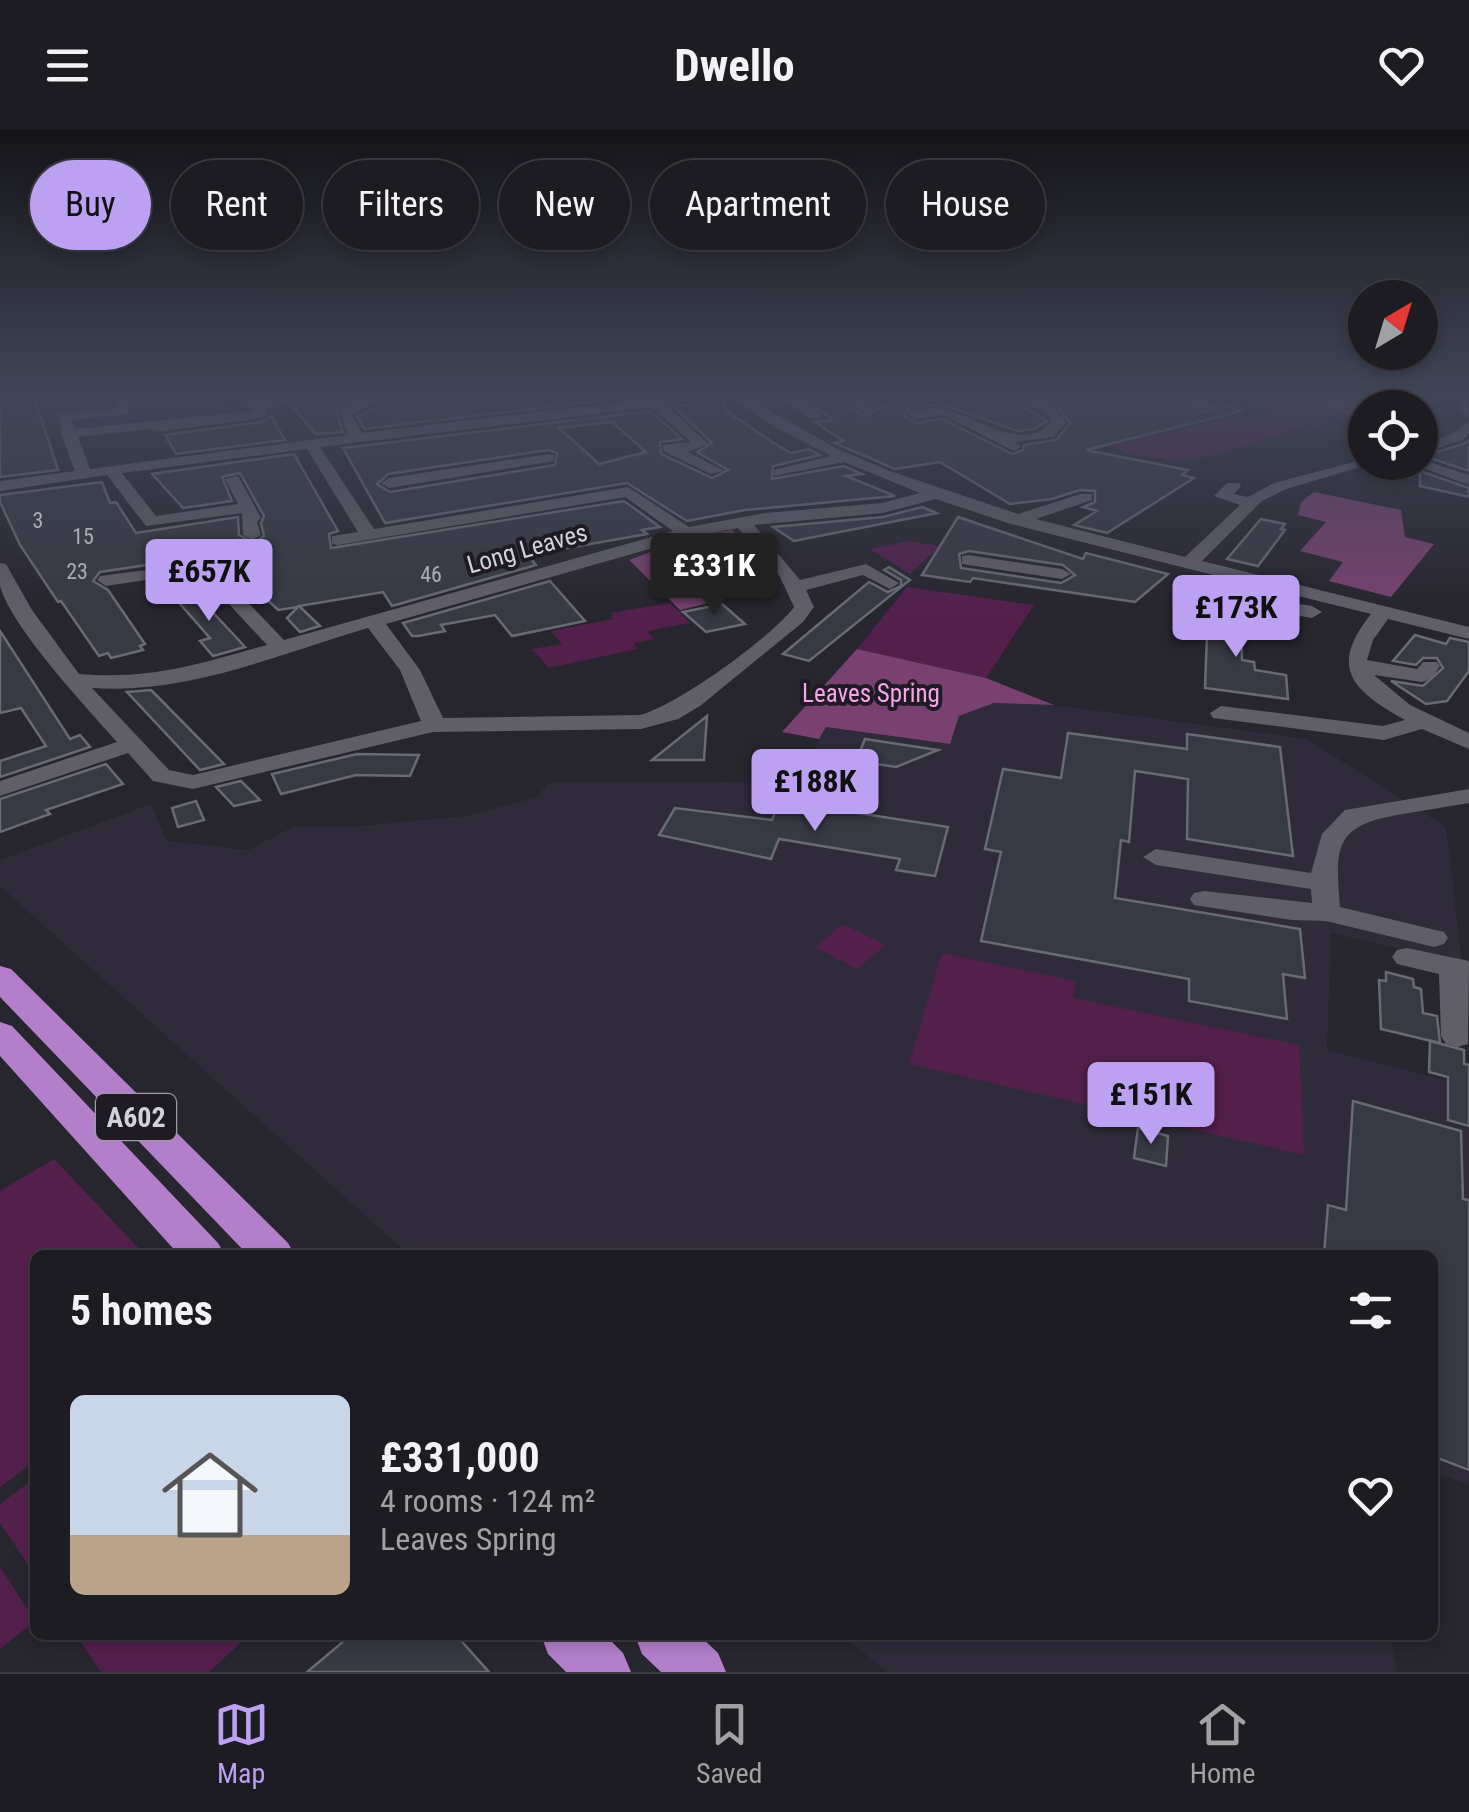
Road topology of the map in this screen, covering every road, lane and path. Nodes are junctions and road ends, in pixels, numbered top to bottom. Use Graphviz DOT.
graph roads {
  1 [pos="81,467"];
  2 [pos="134,467"];
  3 [pos="330,467"];
  4 [pos="504,467"];
  5 [pos="707,467"];
  6 [pos="805,467"];
  7 [pos="866,467"];
  8 [pos="1348,468"];
  9 [pos="111,470"];
  10 [pos="716,471"];
  11 [pos="779,473"];
  12 [pos="1438,473"];
  13 [pos="84,474"];
  14 [pos="234,478"];
  15 [pos="388,483"];
  16 [pos="1462,485"];
  17 [pos="0,486"];
  18 [pos="1232,486"];
  19 [pos="935,494"];
  20 [pos="1086,497"];
  21 [pos="1250,502"];
  22 [pos="806,503"];
  23 [pos="775,506"];
  24 [pos="247,507"];
  25 [pos="1017,520"];
  26 [pos="741,522"];
  27 [pos="686,533"];
  28 [pos="368,535"];
  29 [pos="1078,536"];
  30 [pos="232,539"];
  31 [pos="338,540"];
  32 [pos="968,560"];
  33 [pos="1189,564"];
  34 [pos="1033,570"];
  35 [pos="1062,574"];
  36 [pos="1229,574"];
  37 [pos="3,580"];
  38 [pos="106,580"];
  39 [pos="890,584"];
  40 [pos="795,587"];
  41 [pos="23,611"];
  42 [pos="1312,612"];
  43 [pos="1383,612"];
  44 [pos="0,616"];
  45 [pos="372,622"];
  46 [pos="1469,633"];
  47 [pos="280,647"];
  48 [pos="1430,666"];
  49 [pos="1358,668"];
  50 [pos="73,680"];
  51 [pos="140,684"];
  52 [pos="96,704"];
  53 [pos="1221,714"];
  54 [pos="1425,721"];
  55 [pos="432,725"];
  56 [pos="1469,742"];
  57 [pos="134,744"];
  58 [pos="0,789"];
  59 [pos="1469,796"];
  60 [pos="1156,857"];
  61 [pos="1324,882"];
  62 [pos="1204,899"];
  63 [pos="1326,912"];
  64 [pos="1434,938"];
  65 [pos="1408,957"];
  66 [pos="1462,969"];
  67 [pos="0,977"];
  68 [pos="0,1034"];
  69 [pos="1457,1036"];
  70 [pos="199,1250"];
  71 [pos="269,1250"];
  72 [pos="573,1640"];
  73 [pos="665,1640"];
  74 [pos="604,1672"];
  75 [pos="699,1672"];
  1 -- 13 [label="street"];
  2 -- 9 [label="street"];
  3 -- 28 [label="street"];
  4 -- 15 [label="street"];
  5 -- 10 [label="street"];
  6 -- 11 [label="street"];
  7 -- 19 [label="street"];
  8 -- 21 [label="street"];
  9 -- 13 [label="street"];
  9 -- 24 [label="street"];
  12 -- 16 [label="street"];
  13 -- 17 [label="street"];
  14 -- 24 [label="street"];
  18 -- 21 [label="street"];
  19 -- 22 [label="street, Long Leaves"];
  19 -- 25 [label="street"];
  20 -- 25 [label="street"];
  21 -- 33 [label="street"];
  22 -- 23 [label="street"];
  22 -- 26 [label="street, Long Leaves"];
  24 -- 30 [label="street"];
  25 -- 29 [label="street"];
  26 -- 27 [label="street, Long Leaves"];
  26 -- 40 [label="street"];
  27 -- 28 [label="street"];
  27 -- 45 [label="street, Long Leaves"];
  28 -- 31 [label="street"];
  29 -- 33 [label="street"];
  29 -- 34 [label="street"];
  32 -- 34 [label="street"];
  33 -- 36 [label="street"];
  34 -- 35 [label="street"];
  36 -- 42 [label="street"];
  36 -- 43 [label="street"];
  37 -- 41 [label="street"];
  38 -- 47 [label="street"];
  39 -- 40 [label="street"];
  40 -- 55 [label="street"];
  41 -- 44 [label="street"];
  41 -- 50 [label="street"];
  43 -- 46 [label="street"];
  43 -- 49 [label="street"];
  45 -- 47 [label="street, Long Leaves"];
  45 -- 55 [label="street"];
  47 -- 51 [label="street, Long Leaves"];
  48 -- 49 [label="street"];
  49 -- 54 [label="street"];
  50 -- 51 [label="street, Long Leaves"];
  50 -- 52 [label="street"];
  51 -- 52 [label="street, Long Leaves"];
  52 -- 57 [label="street"];
  53 -- 54 [label="street"];
  54 -- 56 [label="street"];
  55 -- 57 [label="street"];
  57 -- 58 [label="street"];
  59 -- 61 [label="street"];
  60 -- 61 [label="street"];
  61 -- 63 [label="street"];
  62 -- 63 [label="street"];
  63 -- 64 [label="street"];
  65 -- 66 [label="street"];
  66 -- 69 [label="street"];
  67 -- 71 [label="highway, A602"];
  68 -- 70 [label="highway, A602"];
  72 -- 74 [label="highway"];
  73 -- 75 [label="highway"];
}
